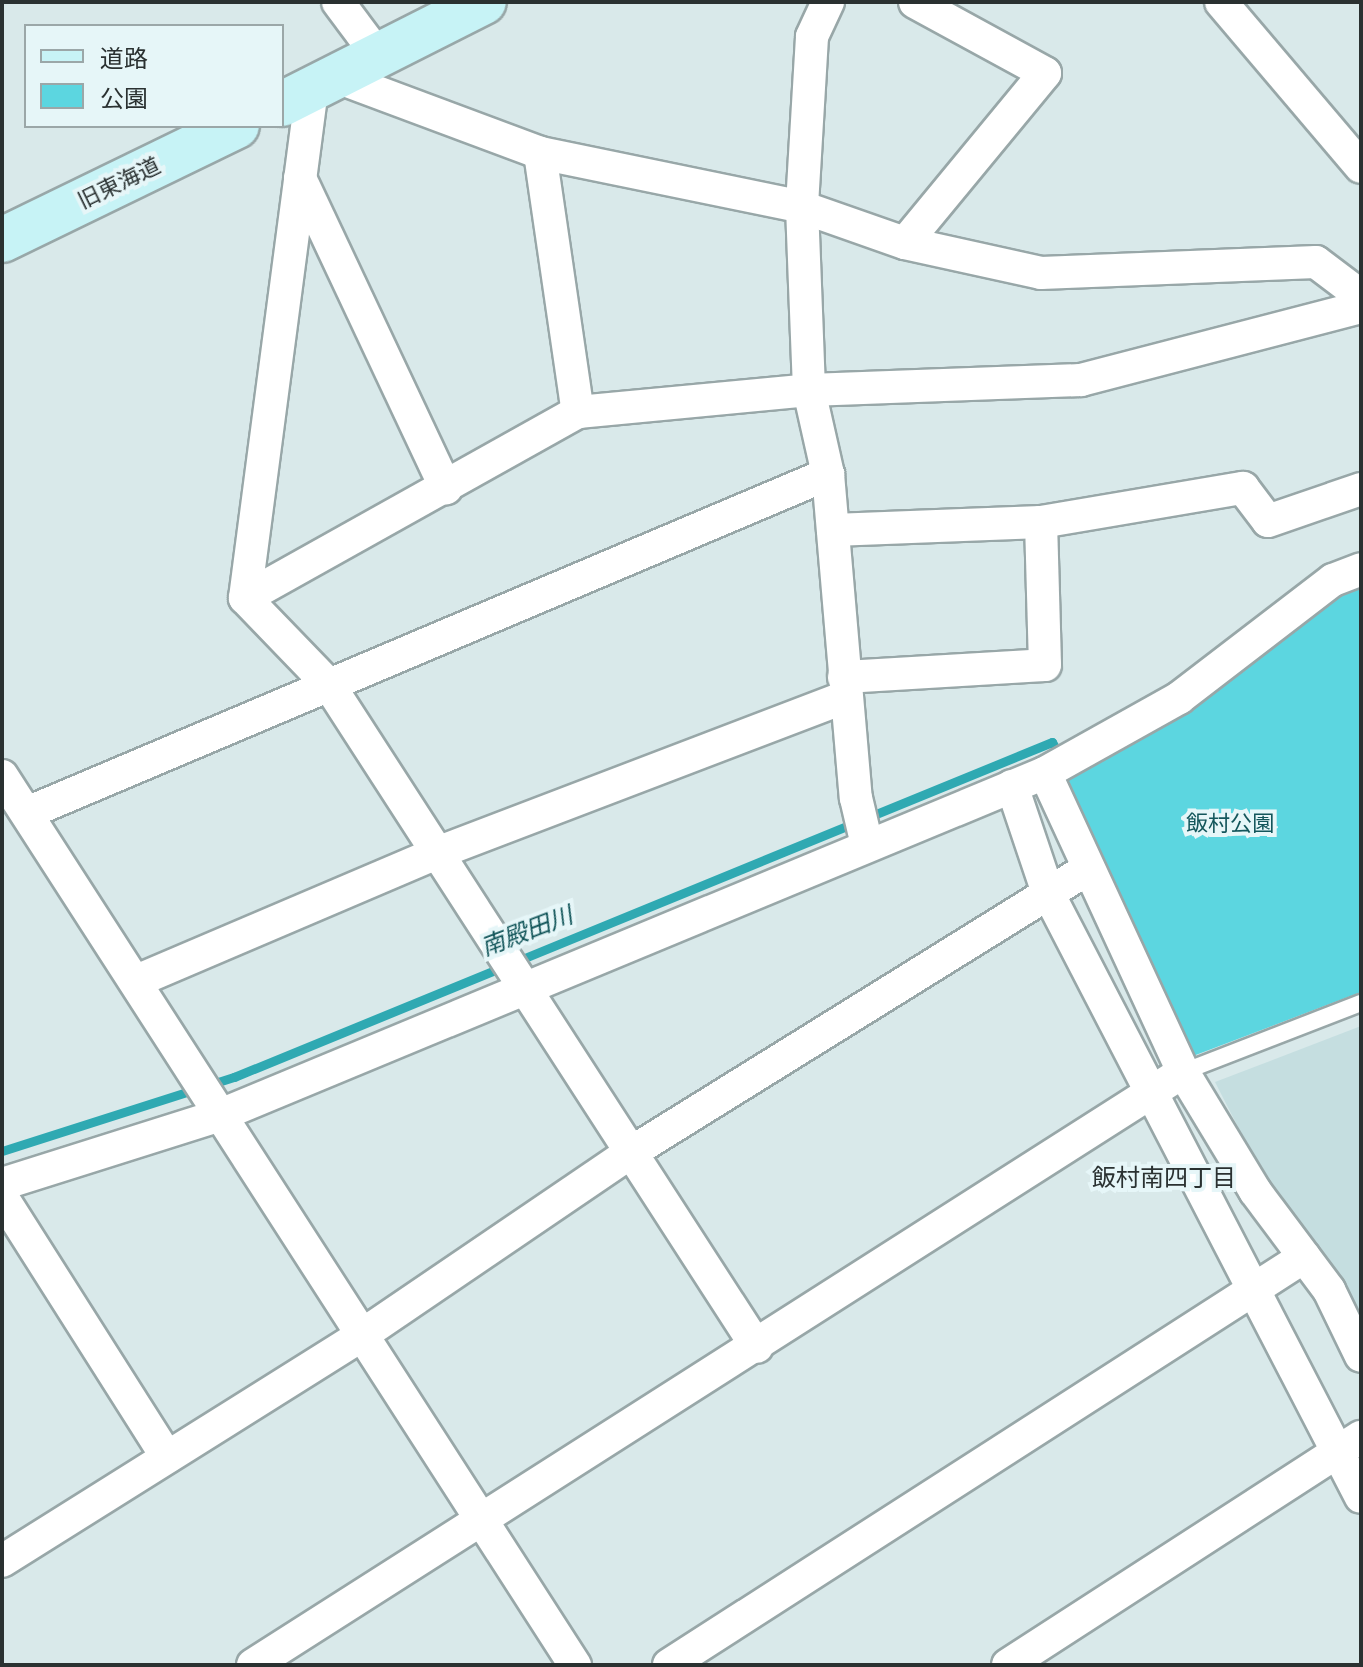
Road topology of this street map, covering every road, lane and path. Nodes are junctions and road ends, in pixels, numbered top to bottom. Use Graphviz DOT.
graph roads {
  1 [pos="338,2"];
  2 [pos="484,2"];
  3 [pos="828,2"];
  4 [pos="915,2"];
  5 [pos="1221,2"];
  6 [pos="379,57"];
  7 [pos="310,90"];
  8 [pos="233,128"];
  9 [pos="540,153"];
  10 [pos="1361,167"];
  11 [pos="300,178"];
  12 [pos="802,207"];
  13 [pos="2,240"];
  14 [pos="905,243"];
  15 [pos="1361,296"];
  16 [pos="1361,307"];
  17 [pos="809,390"];
  18 [pos="578,412"];
  19 [pos="828,474"];
  20 [pos="446,488"];
  21 [pos="1361,489"];
  22 [pos="1041,522"];
  23 [pos="833,530"];
  24 [pos="1361,569"];
  25 [pos="245,598"];
  26 [pos="329,685"];
  27 [pos="845,687"];
  28 [pos="1045,773"];
  29 [pos="2,776"];
  30 [pos="1012,786"];
  31 [pos="27,813"];
  32 [pos="864,830"];
  33 [pos="437,853"];
  34 [pos="1086,870"];
  35 [pos="1048,893"];
  36 [pos="516,969"];
  37 [pos="139,980"];
  38 [pos="1361,1003"];
  39 [pos="1183,1072"];
  40 [pos="1153,1091"];
  41 [pos="214,1110"];
  42 [pos="627,1155"];
  43 [pos="2,1184"];
  44 [pos="2,1197"];
  45 [pos="1304,1257"];
  46 [pos="1253,1290"];
  47 [pos="365,1333"];
  48 [pos="757,1347"];
  49 [pos="1361,1356"];
  50 [pos="1350,1445"];
  51 [pos="167,1457"];
  52 [pos="1361,1497"];
  53 [pos="485,1523"];
  54 [pos="2,1561"];
  55 [pos="253,1665"];
  56 [pos="575,1665"];
  57 [pos="669,1665"];
  58 [pos="1008,1665"];
  1 -- 6 [label="street"];
  2 -- 6 [label="street"];
  3 -- 12 [label="street"];
  4 -- 14 [label="street"];
  5 -- 10 [label="street"];
  6 -- 7 [label="street"];
  7 -- 9 [label="street"];
  7 -- 11 [label="street"];
  8 -- 13 [label="street, 旧東海道"];
  9 -- 12 [label="street"];
  9 -- 18 [label="street"];
  11 -- 20 [label="street"];
  11 -- 25 [label="street"];
  12 -- 14 [label="street"];
  12 -- 17 [label="street"];
  14 -- 15 [label="street"];
  16 -- 17 [label="street"];
  17 -- 18 [label="street"];
  17 -- 19 [label="street"];
  18 -- 20 [label="street"];
  19 -- 23 [label="street"];
  19 -- 26 [label="street"];
  20 -- 25 [label="street"];
  21 -- 22 [label="street"];
  22 -- 23 [label="street"];
  22 -- 27 [label="street"];
  23 -- 27 [label="street"];
  24 -- 28 [label="street"];
  25 -- 26 [label="street"];
  26 -- 31 [label="street"];
  26 -- 33 [label="street"];
  27 -- 32 [label="street"];
  27 -- 33 [label="street"];
  28 -- 30 [label="street"];
  28 -- 34 [label="street"];
  29 -- 31 [label="street"];
  30 -- 32 [label="street"];
  30 -- 35 [label="street"];
  31 -- 37 [label="street"];
  32 -- 36 [label="street"];
  33 -- 36 [label="street"];
  33 -- 37 [label="street"];
  34 -- 35 [label="street"];
  34 -- 39 [label="street"];
  35 -- 40 [label="street"];
  35 -- 42 [label="street"];
  36 -- 41 [label="street"];
  36 -- 42 [label="street"];
  37 -- 41 [label="street"];
  38 -- 39 [label="lane"];
  39 -- 40 [label="street"];
  39 -- 45 [label="street"];
  40 -- 46 [label="street"];
  40 -- 48 [label="street"];
  41 -- 43 [label="street"];
  41 -- 47 [label="street"];
  42 -- 47 [label="street"];
  42 -- 48 [label="street"];
  44 -- 51 [label="street"];
  45 -- 46 [label="street"];
  45 -- 49 [label="street"];
  46 -- 50 [label="street"];
  46 -- 57 [label="street"];
  47 -- 51 [label="street"];
  47 -- 53 [label="street"];
  48 -- 53 [label="street"];
  50 -- 52 [label="street"];
  50 -- 58 [label="street"];
  51 -- 54 [label="street"];
  53 -- 55 [label="street"];
  53 -- 56 [label="street"];
}
